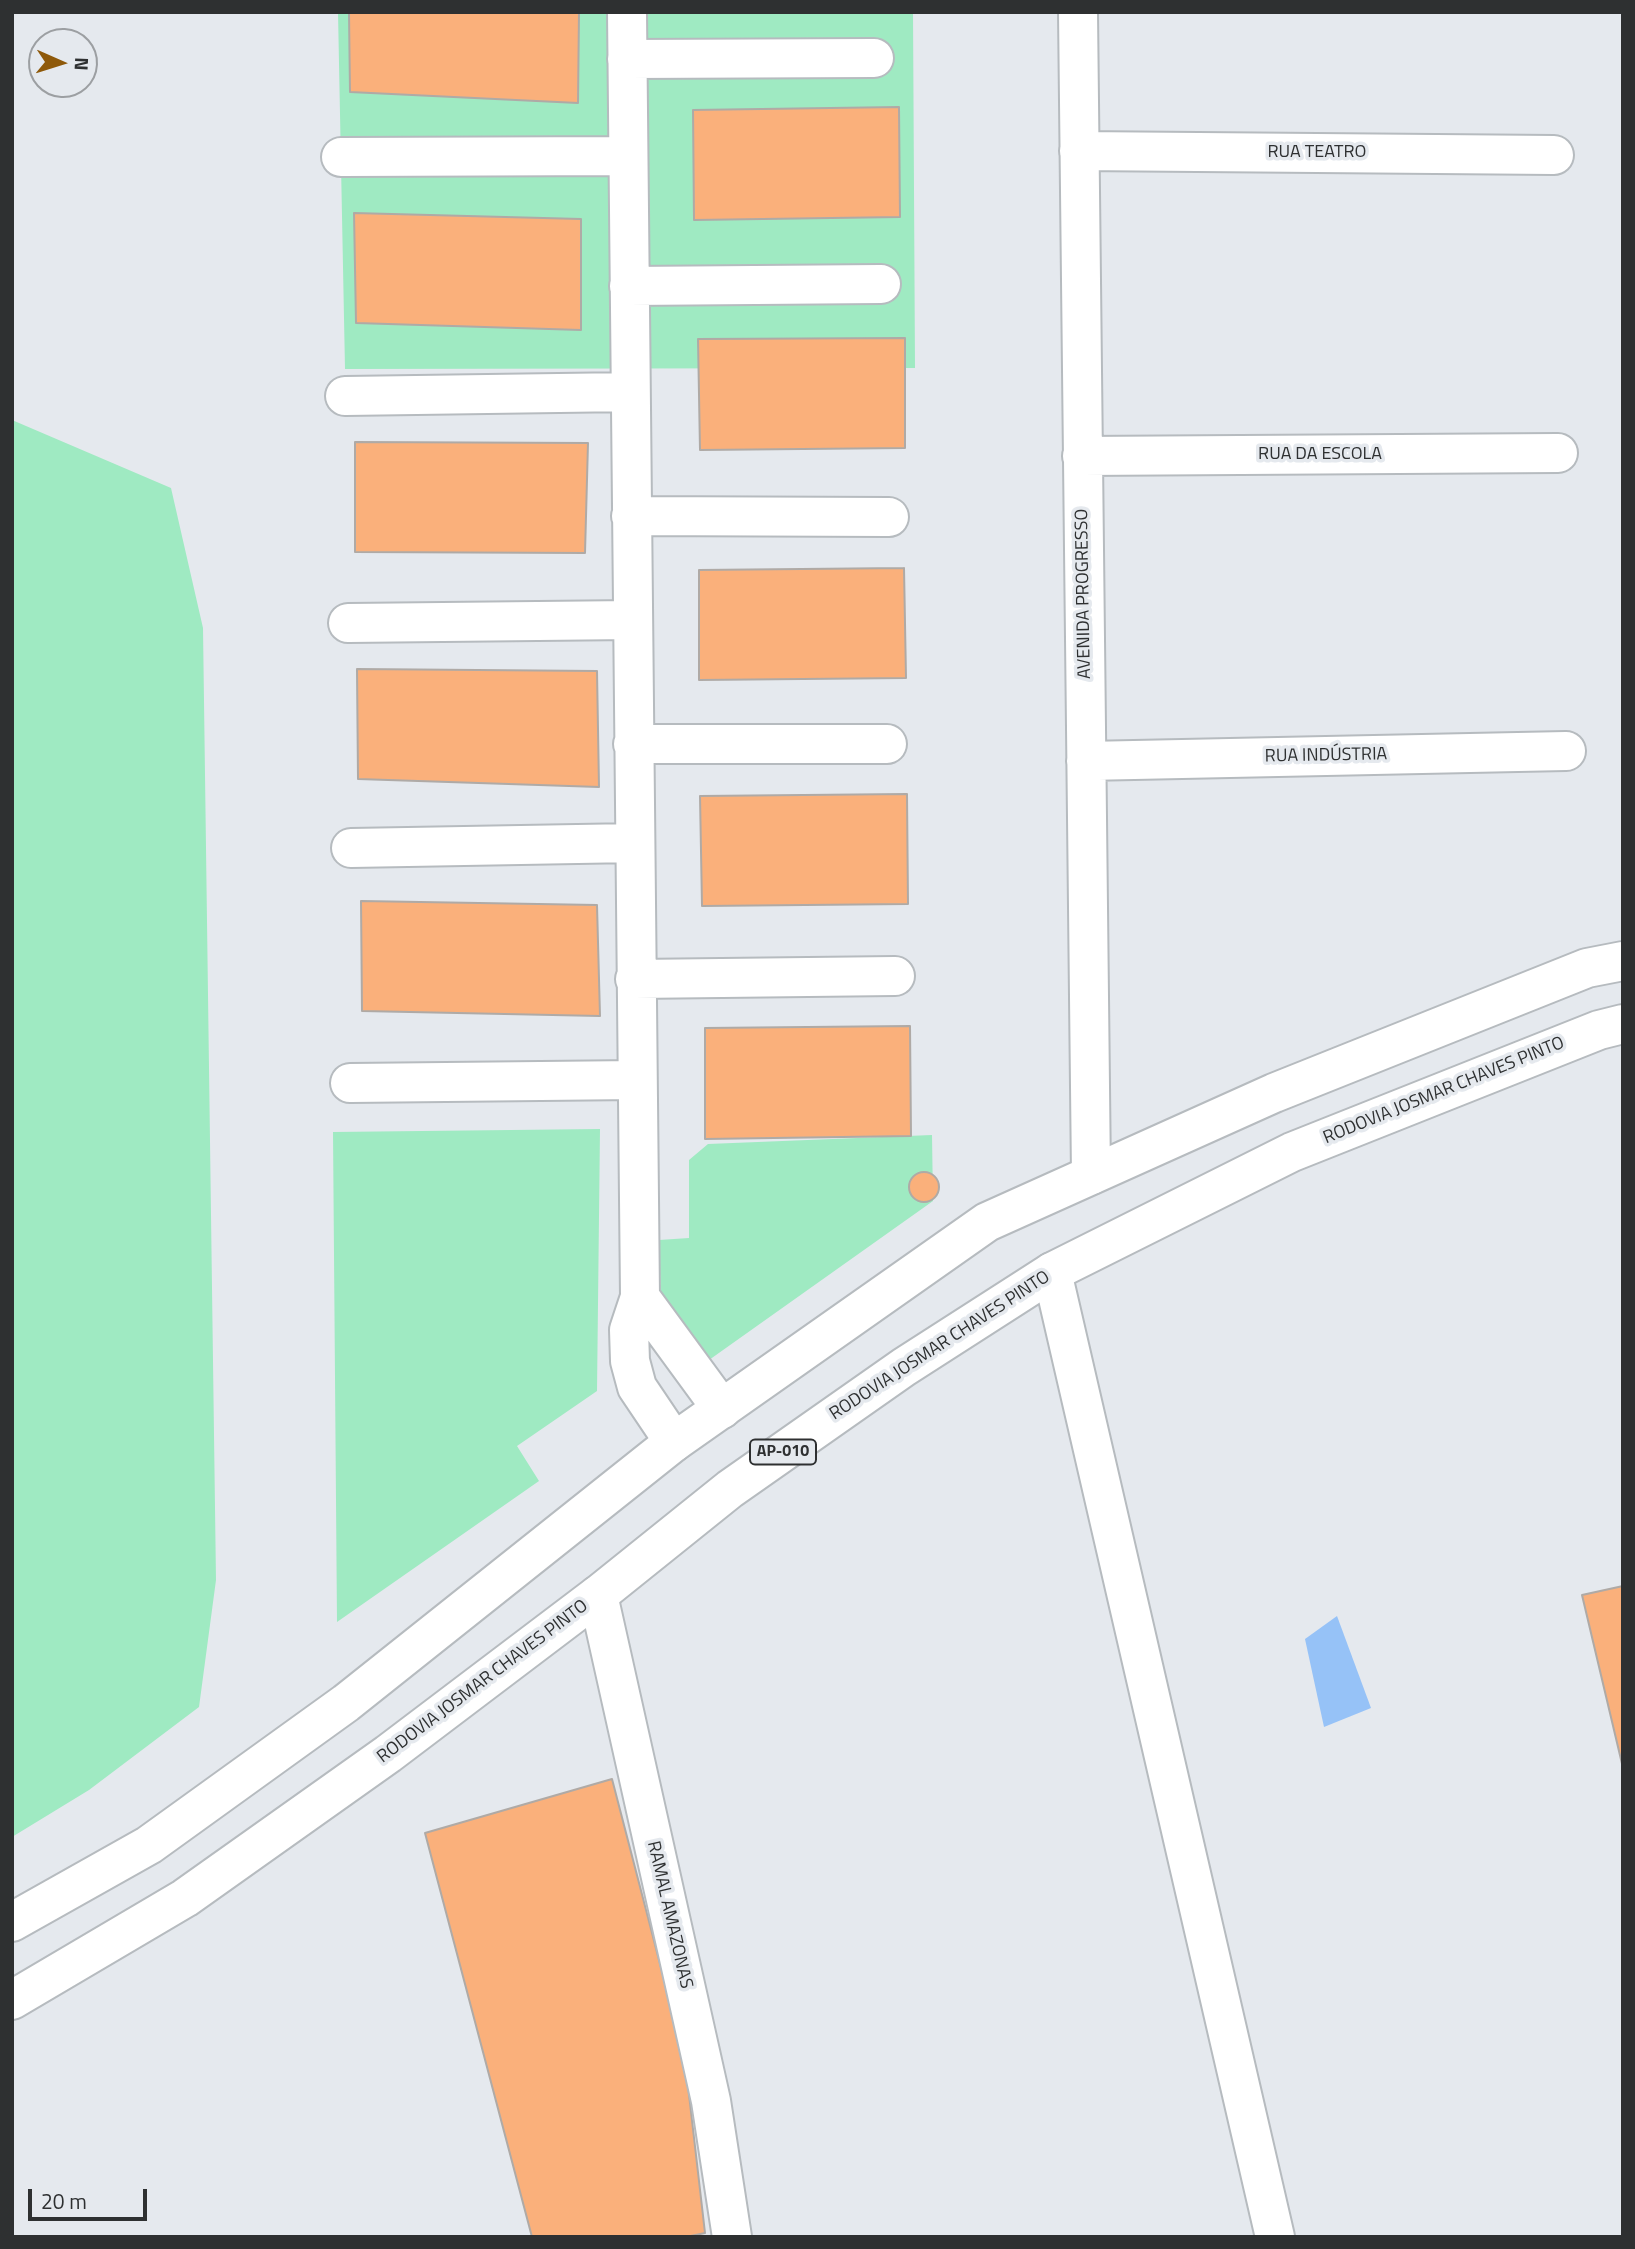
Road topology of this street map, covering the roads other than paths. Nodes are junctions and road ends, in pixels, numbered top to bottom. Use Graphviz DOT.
graph roads {
  1 [pos="627,12"];
  2 [pos="1077,12"];
  3 [pos="874,58"];
  4 [pos="627,59"];
  5 [pos="1079,151"];
  6 [pos="1554,155"];
  7 [pos="628,156"];
  8 [pos="341,157"];
  9 [pos="881,284"];
  10 [pos="629,286"];
  11 [pos="630,392"];
  12 [pos="345,396"];
  13 [pos="1558,453"];
  14 [pos="1083,456"];
  15 [pos="631,516"];
  16 [pos="889,517"];
  17 [pos="632,620"];
  18 [pos="348,623"];
  19 [pos="633,744"];
  20 [pos="887,744"];
  21 [pos="1566,751"];
  22 [pos="1086,761"];
  23 [pos="634,843"];
  24 [pos="351,848"];
  25 [pos="1623,961"];
  26 [pos="895,976"];
  27 [pos="635,979"];
  28 [pos="1623,1024"];
  29 [pos="636,1080"];
  30 [pos="350,1083"];
  31 [pos="1091,1175"];
  32 [pos="1052,1272"];
  33 [pos="640,1297"];
  34 [pos="722,1409"];
  35 [pos="674,1442"];
  36 [pos="598,1595"];
  37 [pos="12,1922"];
  38 [pos="12,2000"];
  39 [pos="732,2237"];
  40 [pos="1275,2237"];
  1 -- 4 [label="street"];
  2 -- 5 [label="street, AVENIDA PROGRESSO"];
  3 -- 4 [label="street"];
  4 -- 7 [label="street"];
  5 -- 6 [label="street, RUA TEATRO"];
  5 -- 14 [label="street, AVENIDA PROGRESSO"];
  7 -- 8 [label="street"];
  7 -- 10 [label="street"];
  9 -- 10 [label="street"];
  10 -- 11 [label="street"];
  11 -- 12 [label="street"];
  11 -- 15 [label="street"];
  13 -- 14 [label="street, RUA DA ESCOLA"];
  14 -- 22 [label="street, AVENIDA PROGRESSO"];
  15 -- 16 [label="street"];
  15 -- 17 [label="street"];
  17 -- 18 [label="street"];
  17 -- 19 [label="street"];
  19 -- 20 [label="street"];
  19 -- 23 [label="street"];
  21 -- 22 [label="street, RUA INDÚSTRIA"];
  22 -- 31 [label="street, AVENIDA PROGRESSO"];
  23 -- 24 [label="street"];
  23 -- 27 [label="street"];
  25 -- 31 [label="street"];
  26 -- 27 [label="street"];
  27 -- 29 [label="street"];
  28 -- 32 [label="street, RODOVIA JOSMAR CHAVES PINTO / AP-010"];
  29 -- 30 [label="street"];
  29 -- 33 [label="street"];
  31 -- 34 [label="street"];
  32 -- 36 [label="street, RODOVIA JOSMAR CHAVES PINTO / AP-010"];
  32 -- 40 [label="street"];
  33 -- 34 [label="street"];
  33 -- 35 [label="street"];
  34 -- 35 [label="street"];
  35 -- 37 [label="street"];
  36 -- 38 [label="street, RODOVIA JOSMAR CHAVES PINTO / AP-010"];
  36 -- 39 [label="street, RAMAL AMAZONAS"];
}
